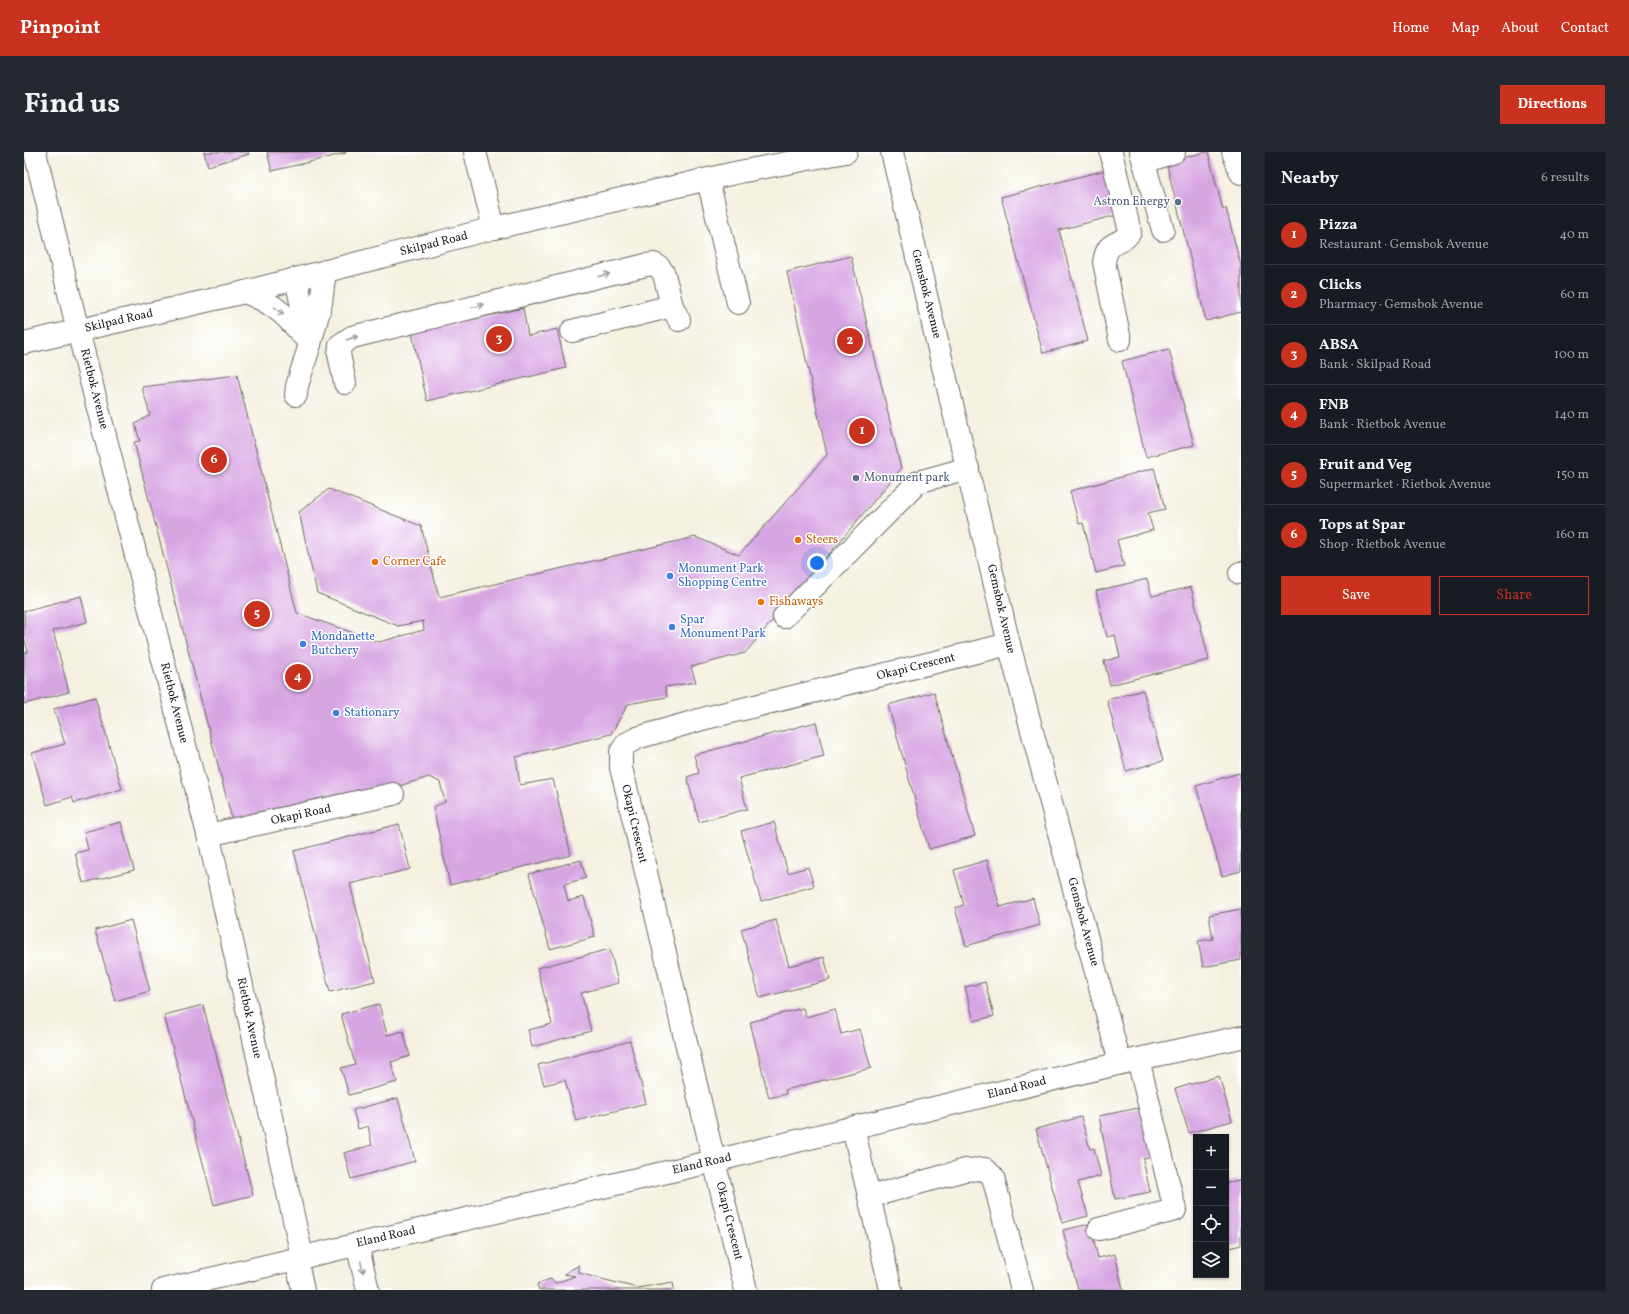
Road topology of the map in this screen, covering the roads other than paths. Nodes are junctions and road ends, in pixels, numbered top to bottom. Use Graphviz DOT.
graph roads {
  1 [pos="35,152"];
  2 [pos="475,152"];
  3 [pos="846,152"];
  4 [pos="892,152"];
  5 [pos="1111,152"];
  6 [pos="1174,152"];
  7 [pos="1233,152"];
  8 [pos="1142,157"];
  9 [pos="1241,173"];
  10 [pos="708,180"];
  11 [pos="494,228"];
  12 [pos="1163,230"];
  13 [pos="325,271"];
  14 [pos="296,279"];
  15 [pos="246,292"];
  16 [pos="738,303"];
  17 [pos="78,331"];
  18 [pos="572,331"];
  19 [pos="1120,340"];
  20 [pos="24,343"];
  21 [pos="310,344"];
  22 [pos="345,383"];
  23 [pos="296,395"];
  24 [pos="968,468"];
  25 [pos="784,617"];
  26 [pos="1009,644"];
  27 [pos="393,794"];
  28 [pos="208,835"];
  29 [pos="1241,1037"];
  30 [pos="1129,1061"];
  31 [pos="853,1128"];
  32 [pos="714,1161"];
  33 [pos="869,1197"];
  34 [pos="1099,1230"];
  35 [pos="357,1244"];
  36 [pos="299,1257"];
  37 [pos="163,1290"];
  38 [pos="303,1290"];
  39 [pos="368,1290"];
  40 [pos="746,1290"];
  41 [pos="891,1290"];
  42 [pos="1022,1290"];
  1 -- 17 [label="street, Rietbok Avenue"];
  2 -- 11 [label="street"];
  3 -- 10 [label="street, Skilpad Road"];
  4 -- 24 [label="street, Gemsbok Avenue"];
  5 -- 19 [label="street"];
  6 -- 8 [label="street"];
  7 -- 9 [label="street"];
  8 -- 12 [label="street"];
  10 -- 11 [label="street, Skilpad Road"];
  10 -- 16 [label="street"];
  11 -- 13 [label="street, Skilpad Road"];
  13 -- 14 [label="street, Skilpad Road"];
  13 -- 21 [label="street"];
  14 -- 15 [label="street, Skilpad Road"];
  14 -- 21 [label="street"];
  15 -- 17 [label="street, Skilpad Road"];
  15 -- 21 [label="street, one-way"];
  17 -- 20 [label="street, Skilpad Road"];
  17 -- 28 [label="street, Rietbok Avenue"];
  22 -- 18 [label="street, one-way"];
  21 -- 23 [label="street"];
  24 -- 25 [label="street"];
  24 -- 26 [label="street, Gemsbok Avenue"];
  26 -- 30 [label="street, Gemsbok Avenue"];
  26 -- 32 [label="street, Okapi Crescent"];
  27 -- 28 [label="street, Okapi Road"];
  28 -- 36 [label="street, Rietbok Avenue"];
  29 -- 30 [label="street, Eland Road"];
  30 -- 31 [label="street, Eland Road"];
  30 -- 34 [label="street, Gemsbok Avenue"];
  31 -- 32 [label="street, Eland Road"];
  31 -- 33 [label="street"];
  32 -- 35 [label="street, Eland Road"];
  32 -- 40 [label="street, Okapi Crescent"];
  33 -- 41 [label="street"];
  33 -- 42 [label="street"];
  35 -- 36 [label="street, Eland Road"];
  35 -- 39 [label="street, one-way"];
  36 -- 37 [label="street, Eland Road"];
  36 -- 38 [label="street, Rietbok Avenue"];
}
